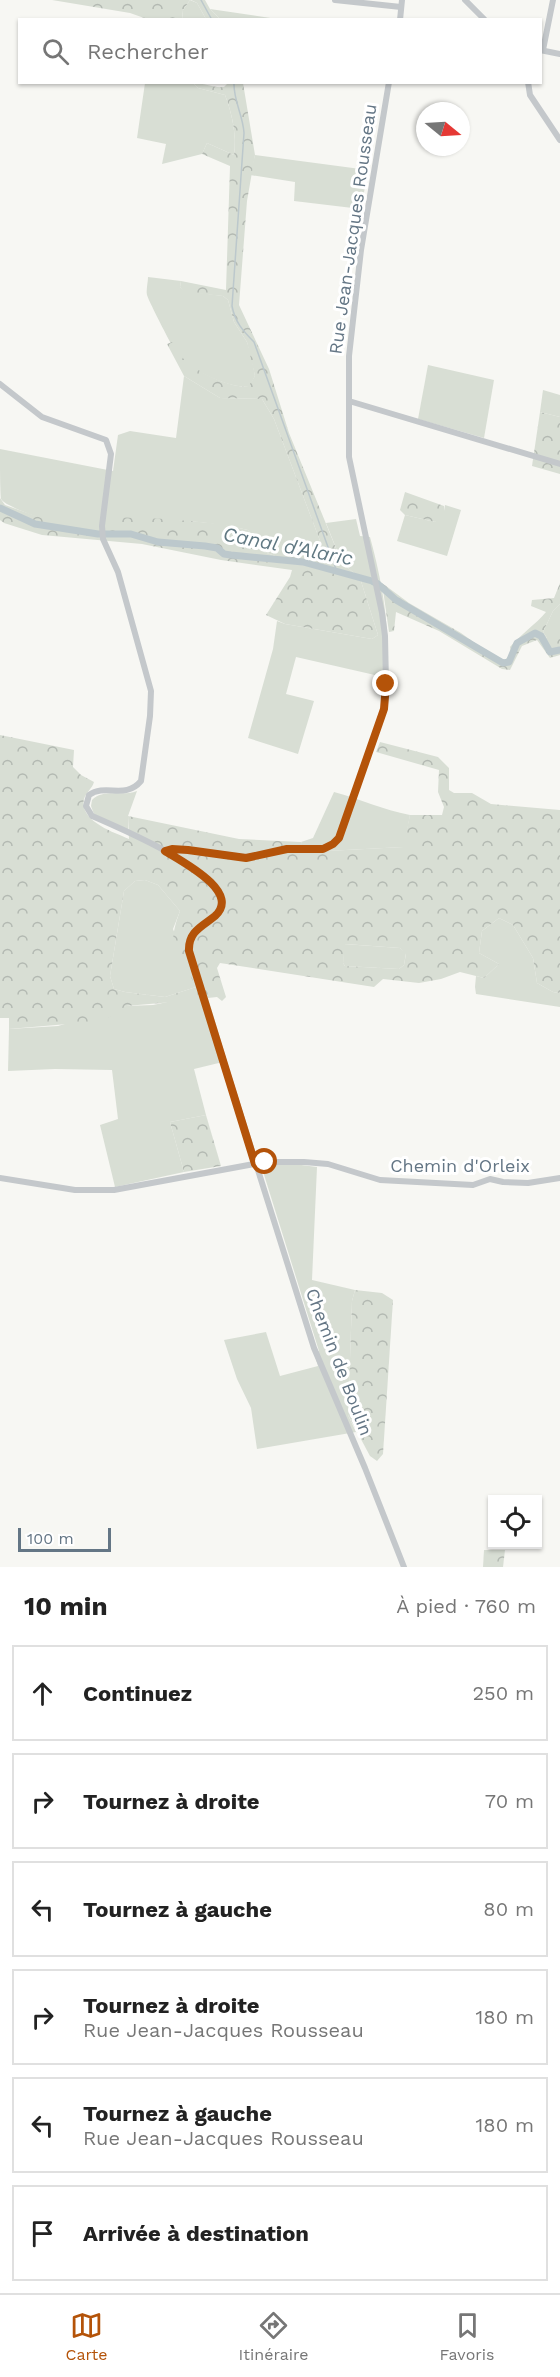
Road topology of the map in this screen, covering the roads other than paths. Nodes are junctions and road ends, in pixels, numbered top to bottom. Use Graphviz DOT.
graph roads {
  1 [pos="335,0"];
  2 [pos="465,0"];
  3 [pos="553,0"];
  4 [pos="402,4"];
  5 [pos="483,18"];
  6 [pos="542,50"];
  7 [pos="560,54"];
  8 [pos="389,84"];
  9 [pos="528,84"];
  10 [pos="560,140"];
  11 [pos="0,384"];
  12 [pos="349,401"];
  13 [pos="560,464"];
  14 [pos="165,851"];
  15 [pos="255,1164"];
  16 [pos="0,1178"];
  17 [pos="560,1178"];
  18 [pos="404,1567"];
  1 -- 4 [label="street"];
  2 -- 5 [label="street"];
  3 -- 6 [label="street"];
  6 -- 7 [label="street"];
  8 -- 12 [label="street, Rue Jean-Jacques Rousseau"];
  9 -- 10 [label="street"];
  11 -- 14 [label="street"];
  12 -- 13 [label="street"];
  12 -- 14 [label="street, Rue Jean-Jacques Rousseau"];
  14 -- 15 [label="street, Chemin de Boulin"];
  15 -- 16 [label="street, Chemin d'Orleix"];
  15 -- 17 [label="street, Chemin d'Orleix"];
  15 -- 18 [label="street, Chemin de Boulin"];
}
